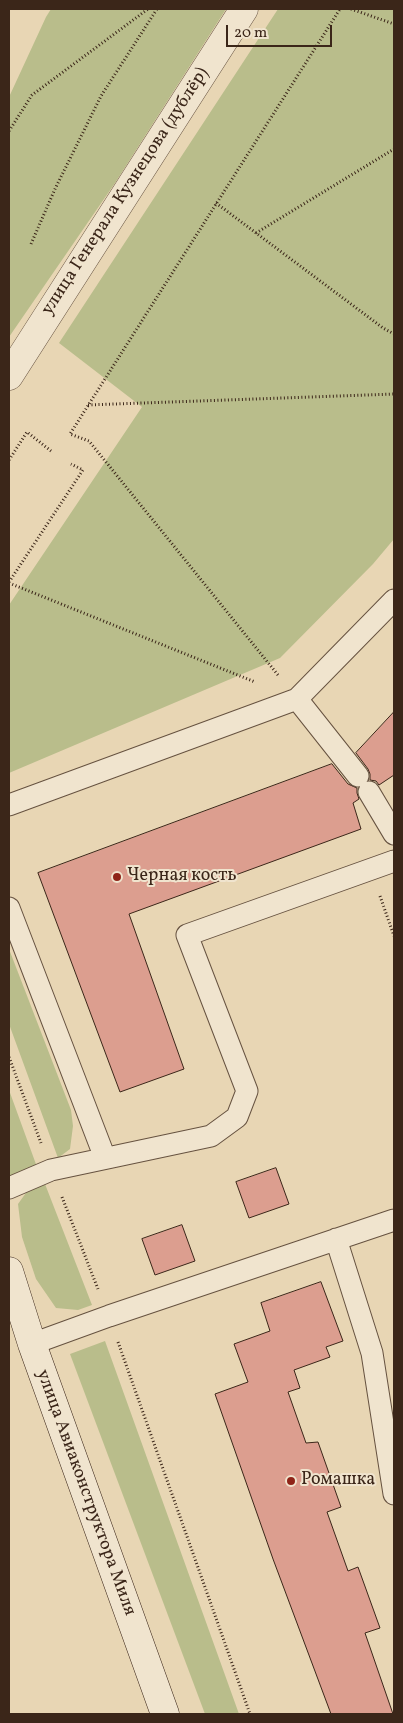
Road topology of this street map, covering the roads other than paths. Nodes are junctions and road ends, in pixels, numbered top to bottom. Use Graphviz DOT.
graph roads {
  1 [pos="244,9"];
  2 [pos="9,376"];
  3 [pos="394,600"];
  4 [pos="297,699"];
  5 [pos="9,805"];
  6 [pos="394,834"];
  7 [pos="394,861"];
  8 [pos="9,908"];
  9 [pos="105,1158"];
  10 [pos="9,1188"];
  11 [pos="394,1220"];
  12 [pos="336,1239"];
  13 [pos="9,1271"];
  14 [pos="32,1344"];
  15 [pos="394,1494"];
  16 [pos="165,1714"];
  1 -- 2 [label="street, улица Генерала Кузнецова (дублёр)"];
  3 -- 4 [label="lane"];
  4 -- 5 [label="lane"];
  4 -- 6 [label="lane"];
  7 -- 9 [label="lane"];
  8 -- 9 [label="lane"];
  9 -- 10 [label="lane"];
  11 -- 12 [label="lane"];
  12 -- 14 [label="lane"];
  12 -- 15 [label="lane"];
  13 -- 14 [label="street, улица Авиаконструктора Миля"];
  14 -- 16 [label="street, улица Авиаконструктора Миля"];
}
